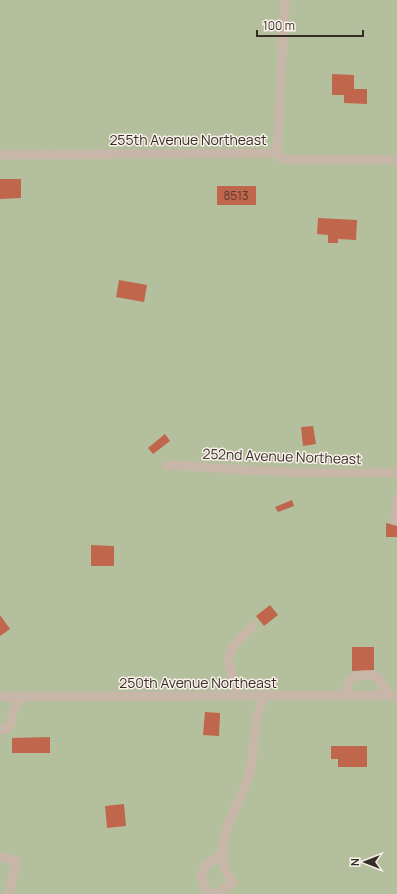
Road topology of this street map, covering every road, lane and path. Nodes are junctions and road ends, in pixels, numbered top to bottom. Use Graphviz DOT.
graph roads {
  1 [pos="285,0"];
  2 [pos="277,153"];
  3 [pos="0,154"];
  4 [pos="397,160"];
  5 [pos="167,465"];
  6 [pos="397,473"];
  7 [pos="397,499"];
  8 [pos="395,520"];
  9 [pos="253,626"];
  10 [pos="238,695"];
  11 [pos="266,695"];
  12 [pos="344,695"];
  13 [pos="393,695"];
  14 [pos="0,697"];
  15 [pos="21,697"];
  16 [pos="0,730"];
  17 [pos="222,854"];
  18 [pos="0,857"];
  19 [pos="9,894"];
  20 [pos="212,894"];
  21 [pos="215,894"];
  1 -- 2 [label="street"];
  2 -- 3 [label="street, 255th Avenue Northeast"];
  2 -- 4 [label="street, 255th Avenue Northeast"];
  5 -- 6 [label="street, 252nd Avenue Northeast"];
  7 -- 8 [label="street"];
  9 -- 10 [label="street"];
  10 -- 11 [label="street, 250th Avenue Northeast"];
  10 -- 15 [label="street, 250th Avenue Northeast"];
  11 -- 12 [label="street, 250th Avenue Northeast"];
  11 -- 17 [label="street"];
  12 -- 13 [label="street, 250th Avenue Northeast"];
  12 -- 13 [label="street"];
  14 -- 15 [label="street, 250th Avenue Northeast"];
  15 -- 16 [label="street"];
  17 -- 20 [label="street"];
  17 -- 21 [label="street"];
  18 -- 19 [label="street"];
}
